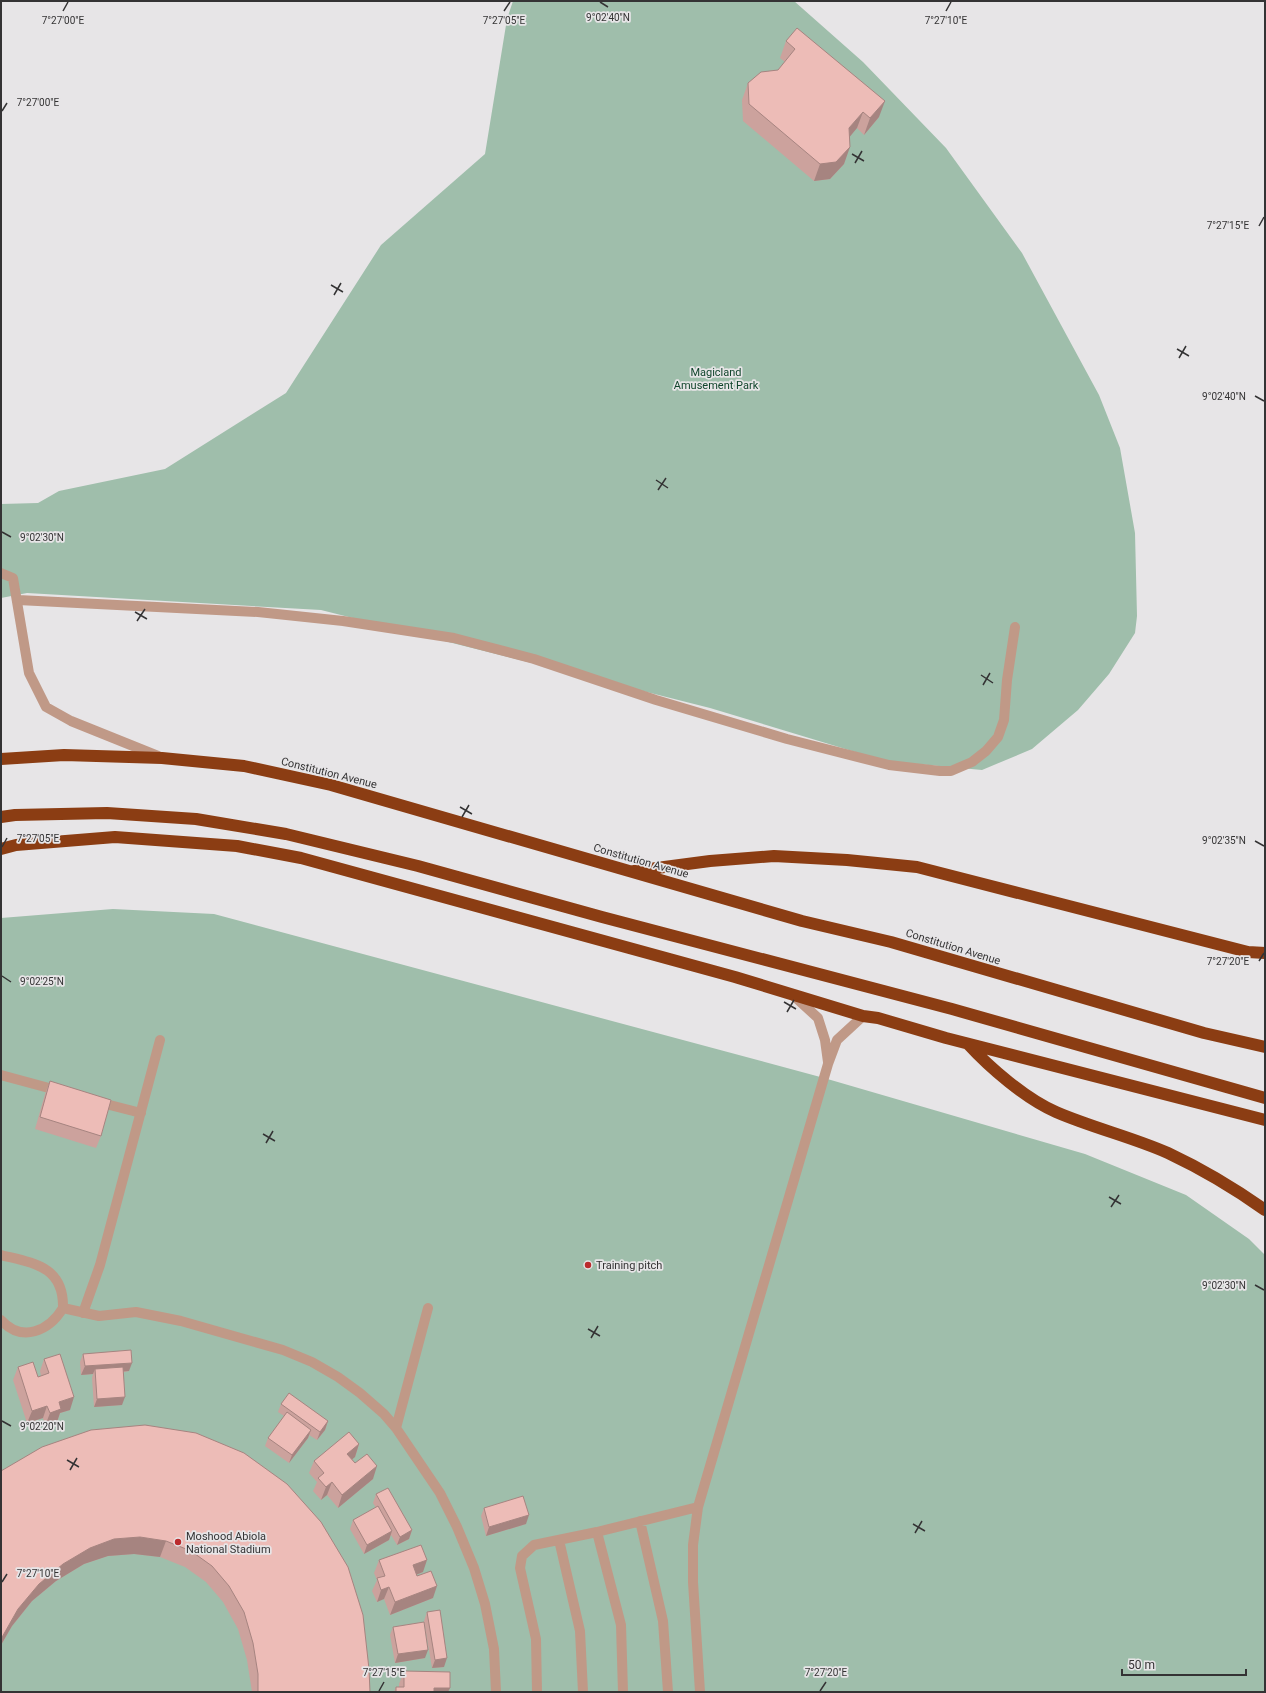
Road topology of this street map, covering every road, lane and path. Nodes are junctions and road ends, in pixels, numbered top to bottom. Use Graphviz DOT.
graph roads {
  1 [pos="1,573"];
  2 [pos="18,600"];
  3 [pos="1015,627"];
  4 [pos="162,758"];
  5 [pos="1,759"];
  6 [pos="1,817"];
  7 [pos="1,847"];
  8 [pos="630,872"];
  9 [pos="1265,953"];
  10 [pos="792,994"];
  11 [pos="863,1016"];
  12 [pos="160,1040"];
  13 [pos="968,1044"];
  14 [pos="1265,1047"];
  15 [pos="828,1064"];
  16 [pos="1,1075"];
  17 [pos="67,1093"];
  18 [pos="1265,1098"];
  19 [pos="89,1099"];
  20 [pos="141,1113"];
  21 [pos="1265,1120"];
  22 [pos="1265,1210"];
  23 [pos="1,1255"];
  24 [pos="63,1308"];
  25 [pos="428,1308"];
  26 [pos="83,1313"];
  27 [pos="1,1320"];
  28 [pos="396,1428"];
  29 [pos="698,1507"];
  30 [pos="640,1521"];
  31 [pos="597,1532"];
  32 [pos="559,1540"];
  33 [pos="496,1692"];
  34 [pos="538,1692"];
  35 [pos="583,1692"];
  36 [pos="623,1692"];
  37 [pos="668,1692"];
  38 [pos="700,1692"];
  1 -- 2 [label="lane"];
  2 -- 3 [label="lane"];
  2 -- 4 [label="lane"];
  4 -- 5 [label="highway, Constitution Avenue"];
  4 -- 8 [label="highway, Constitution Avenue"];
  6 -- 18 [label="highway"];
  7 -- 10 [label="highway"];
  8 -- 9 [label="highway"];
  8 -- 14 [label="highway, Constitution Avenue"];
  10 -- 11 [label="highway"];
  10 -- 15 [label="lane"];
  11 -- 13 [label="highway"];
  11 -- 15 [label="lane"];
  12 -- 20 [label="lane"];
  13 -- 21 [label="highway"];
  13 -- 22 [label="highway"];
  15 -- 29 [label="lane"];
  16 -- 17 [label="lane"];
  19 -- 20 [label="lane"];
  20 -- 26 [label="lane"];
  23 -- 24 [label="lane"];
  24 -- 26 [label="lane"];
  24 -- 27 [label="lane"];
  25 -- 28 [label="lane"];
  26 -- 28 [label="lane"];
  28 -- 33 [label="lane"];
  29 -- 30 [label="lane"];
  29 -- 38 [label="lane"];
  30 -- 31 [label="lane"];
  30 -- 37 [label="lane"];
  31 -- 32 [label="lane"];
  31 -- 36 [label="lane"];
  32 -- 34 [label="lane"];
  32 -- 35 [label="lane"];
}
